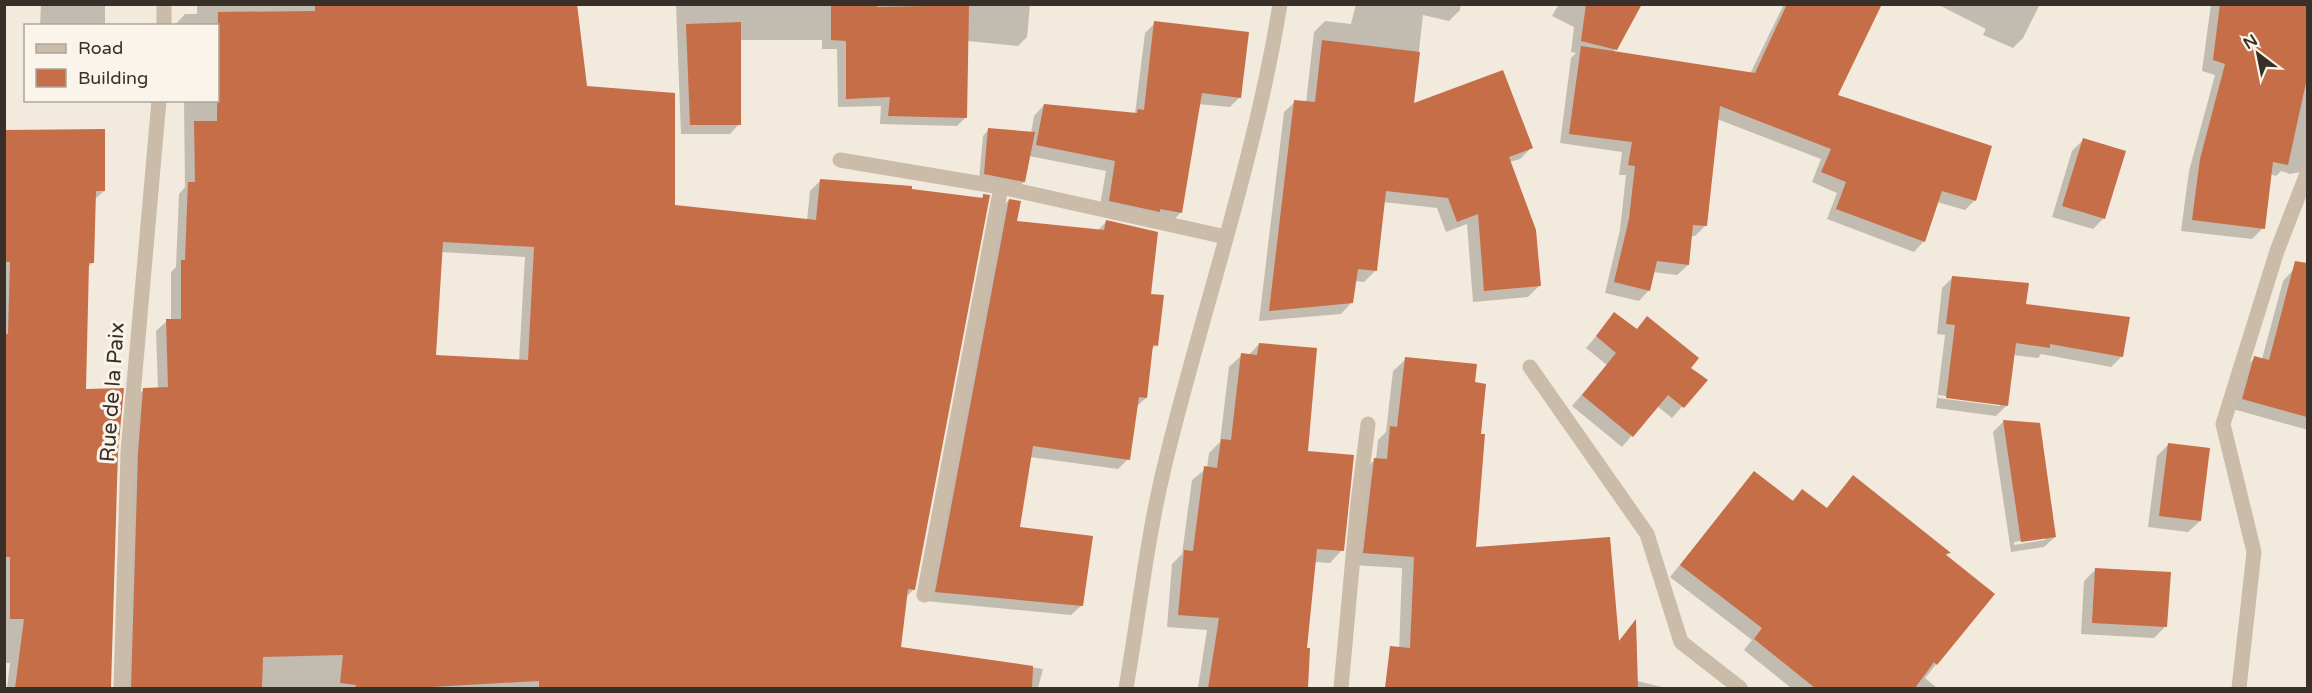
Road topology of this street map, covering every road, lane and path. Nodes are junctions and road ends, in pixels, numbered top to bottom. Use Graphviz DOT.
graph roads {
  1 [pos="165,4"];
  2 [pos="1280,4"];
  3 [pos="164,24"];
  4 [pos="159,102"];
  5 [pos="840,160"];
  6 [pos="2307,171"];
  7 [pos="1001,186"];
  8 [pos="1226,237"];
  9 [pos="1530,367"];
  10 [pos="1368,424"];
  11 [pos="924,595"];
  12 [pos="121,688"];
  13 [pos="1126,688"];
  14 [pos="1341,688"];
  15 [pos="1740,688"];
  16 [pos="2239,688"];
  1 -- 3 [label="street"];
  2 -- 8 [label="street"];
  4 -- 12 [label="street, Rue de la Paix"];
  5 -- 7 [label="street"];
  6 -- 16 [label="street"];
  7 -- 8 [label="street"];
  7 -- 11 [label="street"];
  8 -- 13 [label="street"];
  9 -- 15 [label="street"];
  10 -- 14 [label="street"];
}
